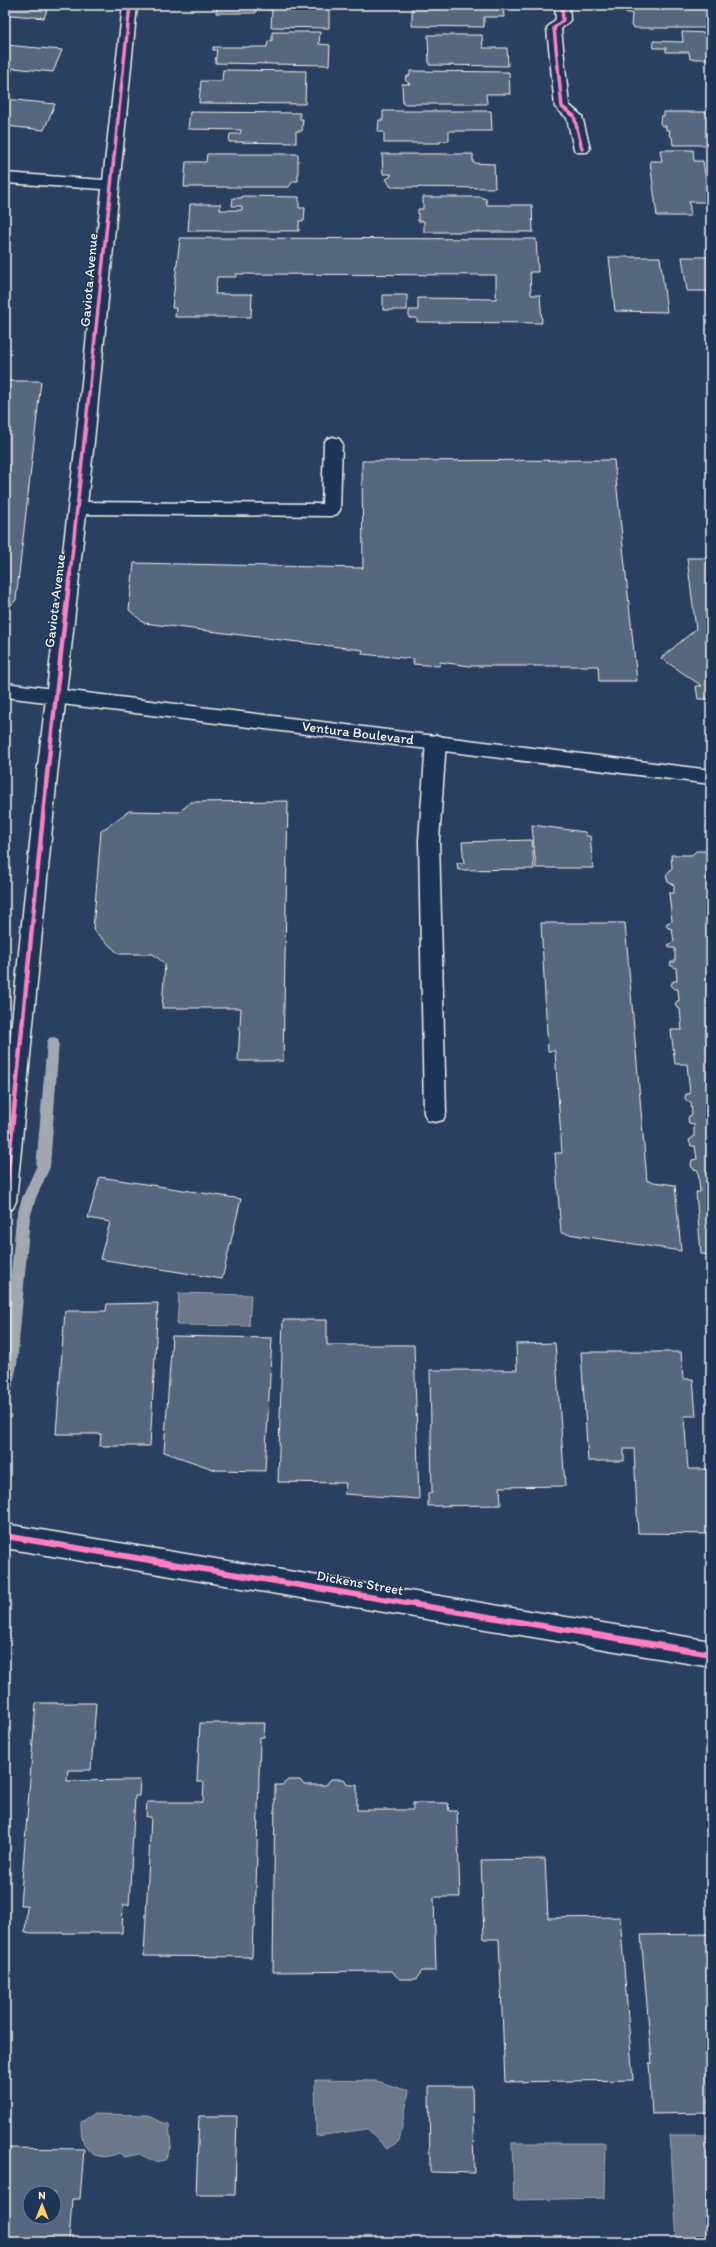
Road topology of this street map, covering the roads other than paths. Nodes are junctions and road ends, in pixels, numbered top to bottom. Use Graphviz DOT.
graph roads {
  1 [pos="130,5"];
  2 [pos="562,5"];
  3 [pos="582,149"];
  4 [pos="5,178"];
  5 [pos="110,185"];
  6 [pos="334,443"];
  7 [pos="78,508"];
  8 [pos="5,690"];
  9 [pos="56,696"];
  10 [pos="436,742"];
  11 [pos="711,777"];
  12 [pos="435,1112"];
  13 [pos="5,1201"];
  14 [pos="5,1536"];
  15 [pos="711,1654"];
  1 -- 5 [label="street, Gaviota Avenue"];
  2 -- 3 [label="street"];
  4 -- 5 [label="street"];
  5 -- 7 [label="street, Gaviota Avenue"];
  6 -- 7 [label="street"];
  7 -- 9 [label="street, Gaviota Avenue"];
  8 -- 9 [label="street, Ventura Boulevard"];
  9 -- 10 [label="street, Ventura Boulevard"];
  9 -- 13 [label="street, Gaviota Avenue"];
  10 -- 11 [label="street, Ventura Boulevard"];
  10 -- 12 [label="street"];
  14 -- 15 [label="street, Dickens Street"];
}
